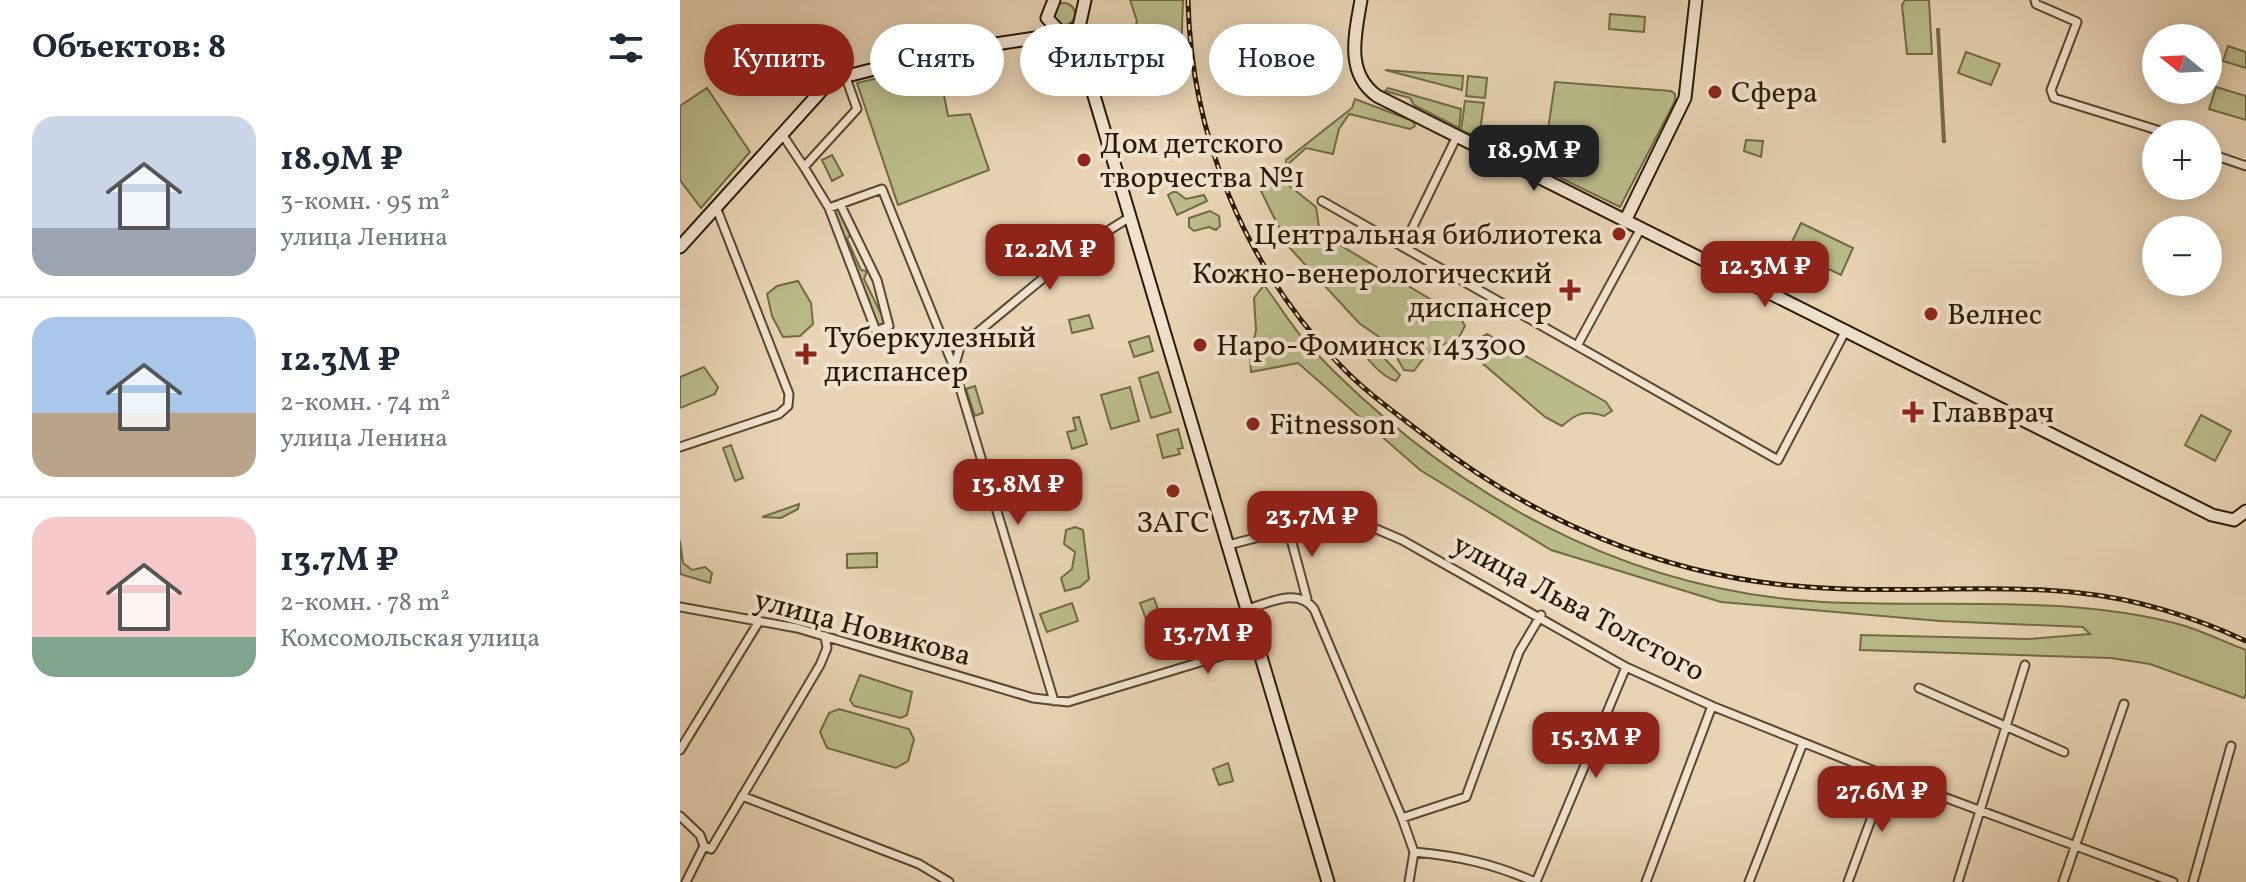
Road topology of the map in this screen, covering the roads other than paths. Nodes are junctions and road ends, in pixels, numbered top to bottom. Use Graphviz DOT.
graph roads {
  1 [pos="1054,0"];
  2 [pos="1361,0"];
  3 [pos="1696,0"];
  4 [pos="2035,0"];
  5 [pos="1082,3"];
  6 [pos="1048,21"];
  7 [pos="1046,24"];
  8 [pos="1052,24"];
  9 [pos="1079,24"];
  10 [pos="1020,39"];
  11 [pos="854,73"];
  12 [pos="816,96"];
  13 [pos="852,96"];
  14 [pos="1096,96"];
  15 [pos="2142,125"];
  16 [pos="782,134"];
  17 [pos="1457,135"];
  18 [pos="2222,158"];
  19 [pos="2246,166"];
  20 [pos="804,167"];
  21 [pos="1322,201"];
  22 [pos="840,204"];
  23 [pos="716,207"];
  24 [pos="829,208"];
  25 [pos="1130,217"];
  26 [pos="1626,219"];
  27 [pos="1641,228"];
  28 [pos="1404,245"];
  29 [pos="680,247"];
  30 [pos="1846,330"];
  31 [pos="1577,346"];
  32 [pos="954,368"];
  33 [pos="680,447"];
  34 [pos="2246,511"];
  35 [pos="1288,528"];
  36 [pos="1228,545"];
  37 [pos="1307,599"];
  38 [pos="680,607"];
  39 [pos="1247,609"];
  40 [pos="1541,615"];
  41 [pos="758,623"];
  42 [pos="825,636"];
  43 [pos="1257,645"];
  44 [pos="2025,665"];
  45 [pos="1626,667"];
  46 [pos="1919,688"];
  47 [pos="1054,701"];
  48 [pos="2124,704"];
  49 [pos="1712,706"];
  50 [pos="2005,726"];
  51 [pos="1803,743"];
  52 [pos="2231,746"];
  53 [pos="680,750"];
  54 [pos="2064,752"];
  55 [pos="1887,776"];
  56 [pos="742,796"];
  57 [pos="1981,812"];
  58 [pos="680,816"];
  59 [pos="1402,818"];
  60 [pos="704,846"];
  61 [pos="2078,847"];
  62 [pos="1414,852"];
  63 [pos="938,880"];
  64 [pos="686,882"];
  65 [pos="949,882"];
  66 [pos="1328,882"];
  67 [pos="1409,882"];
  68 [pos="1536,882"];
  69 [pos="1646,882"];
  70 [pos="1749,882"];
  71 [pos="1848,882"];
  72 [pos="1958,882"];
  73 [pos="2063,882"];
  74 [pos="2173,882"];
  75 [pos="2193,882"];
  1 -- 6 [label="street"];
  2 -- 17 [label="street"];
  3 -- 26 [label="street"];
  4 -- 15 [label="street"];
  5 -- 9 [label="street"];
  6 -- 7 [label="street"];
  6 -- 8 [label="street"];
  10 -- 11 [label="street"];
  12 -- 16 [label="street"];
  13 -- 20 [label="street"];
  14 -- 25 [label="street"];
  16 -- 20 [label="street"];
  16 -- 23 [label="street"];
  17 -- 26 [label="street"];
  17 -- 28 [label="street"];
  18 -- 19 [label="street"];
  20 -- 24 [label="street"];
  21 -- 28 [label="street"];
  22 -- 24 [label="street"];
  22 -- 24 [label="street"];
  22 -- 32 [label="street"];
  23 -- 29 [label="street"];
  23 -- 33 [label="street"];
  25 -- 32 [label="street"];
  25 -- 36 [label="street"];
  26 -- 27 [label="street"];
  27 -- 30 [label="street"];
  27 -- 31 [label="street"];
  28 -- 31 [label="street"];
  30 -- 31 [label="street"];
  30 -- 34 [label="street"];
  32 -- 47 [label="street"];
  35 -- 36 [label="street, улица Льва Толстого"];
  35 -- 37 [label="street"];
  35 -- 40 [label="street, улица Льва Толстого"];
  36 -- 39 [label="street"];
  37 -- 39 [label="street"];
  37 -- 59 [label="street"];
  38 -- 41 [label="street, улица Новикова"];
  39 -- 43 [label="street"];
  40 -- 45 [label="street, улица Льва Толстого"];
  40 -- 59 [label="street"];
  41 -- 42 [label="street, улица Новикова"];
  41 -- 53 [label="street"];
  42 -- 47 [label="street, улица Новикова"];
  42 -- 56 [label="street"];
  43 -- 47 [label="street, улица Новикова"];
  43 -- 66 [label="street"];
  44 -- 50 [label="street"];
  45 -- 49 [label="street, улица Льва Толстого"];
  45 -- 68 [label="street"];
  46 -- 50 [label="street"];
  48 -- 61 [label="street"];
  49 -- 51 [label="street, улица Льва Толстого"];
  49 -- 69 [label="street"];
  50 -- 54 [label="street"];
  50 -- 57 [label="street"];
  51 -- 55 [label="street, улица Льва Толстого"];
  51 -- 70 [label="street"];
  52 -- 75 [label="street"];
  55 -- 57 [label="street, улица Льва Толстого"];
  55 -- 71 [label="street"];
  56 -- 60 [label="street"];
  56 -- 63 [label="street"];
  57 -- 61 [label="street, улица Льва Толстого"];
  57 -- 72 [label="street"];
  58 -- 60 [label="street"];
  59 -- 62 [label="street"];
  60 -- 64 [label="street"];
  61 -- 73 [label="street"];
  61 -- 74 [label="street, улица Льва Толстого"];
  62 -- 67 [label="street"];
  62 -- 68 [label="street"];
  63 -- 65 [label="street"];
}
